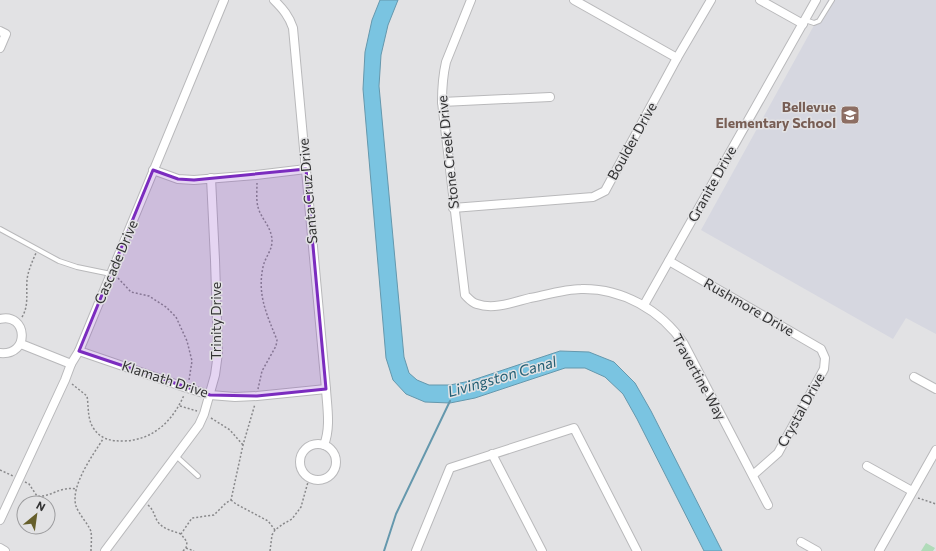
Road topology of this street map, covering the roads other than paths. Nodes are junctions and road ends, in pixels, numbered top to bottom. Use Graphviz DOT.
graph roads {
  1 [pos="224,0"];
  2 [pos="274,0"];
  3 [pos="471,0"];
  4 [pos="574,0"];
  5 [pos="712,0"];
  6 [pos="760,0"];
  7 [pos="816,0"];
  8 [pos="832,0"];
  9 [pos="804,22"];
  10 [pos="3,32"];
  11 [pos="0,48"];
  12 [pos="677,58"];
  13 [pos="550,97"];
  14 [pos="442,102"];
  15 [pos="306,169"];
  16 [pos="154,170"];
  17 [pos="211,178"];
  18 [pos="454,208"];
  19 [pos="0,229"];
  20 [pos="669,261"];
  21 [pos="111,274"];
  22 [pos="476,304"];
  23 [pos="644,305"];
  24 [pos="0,319"];
  25 [pos="20,344"];
  26 [pos="78,351"];
  27 [pos="0,353"];
  28 [pos="825,358"];
  29 [pos="71,364"];
  30 [pos="914,377"];
  31 [pos="326,389"];
  32 [pos="936,390"];
  33 [pos="210,395"];
  34 [pos="324,445"];
  35 [pos="936,450"];
  36 [pos="492,454"];
  37 [pos="176,456"];
  38 [pos="867,466"];
  39 [pos="753,475"];
  40 [pos="198,476"];
  41 [pos="915,495"];
  42 [pos="768,505"];
  43 [pos="0,520"];
  44 [pos="801,542"];
  45 [pos="0,548"];
  46 [pos="5,551"];
  47 [pos="105,551"];
  48 [pos="416,551"];
  49 [pos="542,551"];
  50 [pos="637,551"];
  51 [pos="817,551"];
  52 [pos="879,551"];
  1 -- 16 [label="street, Cascade Drive"];
  2 -- 15 [label="street, Santa Cruz Drive"];
  3 -- 14 [label="street, Stone Creek Drive"];
  4 -- 12 [label="street"];
  5 -- 12 [label="street, Boulder Drive"];
  6 -- 9 [label="street"];
  7 -- 9 [label="street, Granite Drive"];
  8 -- 9 [label="lane"];
  9 -- 20 [label="street, Granite Drive"];
  10 -- 11 [label="street"];
  12 -- 18 [label="street, Boulder Drive"];
  13 -- 14 [label="street"];
  14 -- 18 [label="street, Stone Creek Drive"];
  15 -- 17 [label="street"];
  15 -- 31 [label="street, Santa Cruz Drive"];
  16 -- 17 [label="street"];
  16 -- 21 [label="street, Cascade Drive"];
  17 -- 33 [label="street, Trinity Drive"];
  18 -- 22 [label="street, Stone Creek Drive"];
  19 -- 21 [label="lane"];
  20 -- 23 [label="street, Granite Drive"];
  20 -- 28 [label="street, Rushmore Drive"];
  21 -- 26 [label="street, Cascade Drive"];
  22 -- 23 [label="street, Travertine Way"];
  23 -- 39 [label="street, Travertine Way"];
  24 -- 25 [label="street"];
  25 -- 27 [label="street"];
  25 -- 29 [label="street"];
  26 -- 29 [label="street, Cascade Drive"];
  26 -- 33 [label="street, Klamath Drive"];
  28 -- 39 [label="street, Crystal Drive"];
  29 -- 43 [label="street, Cascade Drive"];
  30 -- 32 [label="street"];
  31 -- 33 [label="street, Klamath Drive"];
  31 -- 34 [label="street, Santa Cruz Drive"];
  33 -- 37 [label="street, Trinity Drive"];
  34 -- 34 [label="street"];
  35 -- 41 [label="street"];
  36 -- 48 [label="street"];
  36 -- 49 [label="street"];
  36 -- 50 [label="street"];
  37 -- 40 [label="lane"];
  37 -- 47 [label="street, Trinity Drive"];
  38 -- 41 [label="street"];
  39 -- 42 [label="street, Travertine Way"];
  41 -- 52 [label="street"];
  44 -- 51 [label="street"];
  45 -- 46 [label="street"];
}
